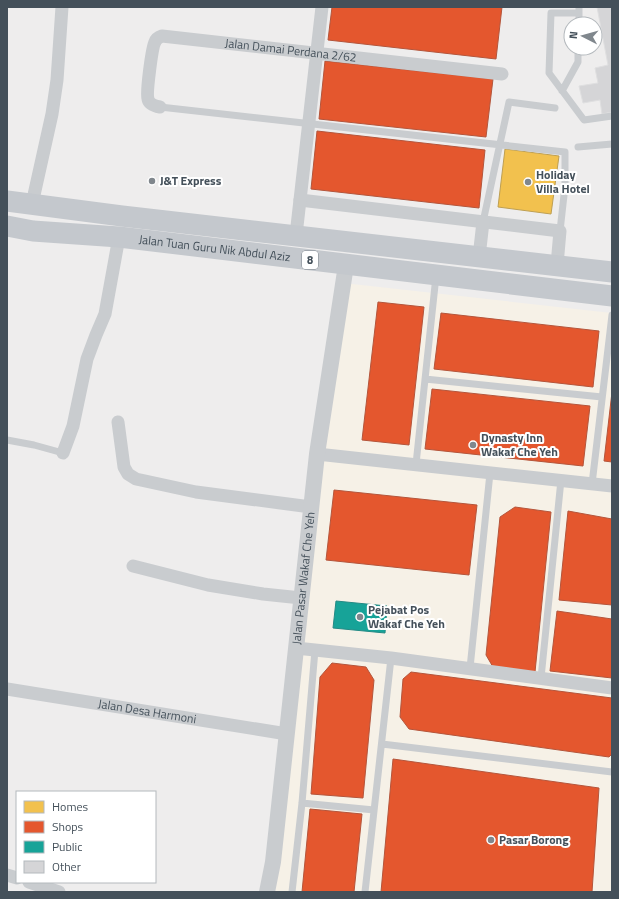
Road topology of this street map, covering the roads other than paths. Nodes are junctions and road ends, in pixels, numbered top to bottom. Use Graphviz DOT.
graph roads {
  1 [pos="62,7"];
  2 [pos="322,7"];
  3 [pos="579,10"];
  4 [pos="317,52"];
  5 [pos="578,56"];
  6 [pos="502,74"];
  7 [pos="562,91"];
  8 [pos="160,107"];
  9 [pos="554,108"];
  10 [pos="612,116"];
  11 [pos="309,124"];
  12 [pos="612,144"];
  13 [pos="500,145"];
  14 [pos="578,147"];
  15 [pos="300,200"];
  16 [pos="7,201"];
  17 [pos="32,204"];
  18 [pos="484,222"];
  19 [pos="7,226"];
  20 [pos="560,231"];
  21 [pos="296,235"];
  22 [pos="120,237"];
  23 [pos="479,256"];
  24 [pos="346,265"];
  25 [pos="557,266"];
  26 [pos="612,272"];
  27 [pos="436,275"];
  28 [pos="612,296"];
  29 [pos="612,315"];
  30 [pos="425,379"];
  31 [pos="602,397"];
  32 [pos="118,422"];
  33 [pos="7,440"];
  34 [pos="64,453"];
  35 [pos="317,454"];
  36 [pos="416,464"];
  37 [pos="490,473"];
  38 [pos="561,480"];
  39 [pos="592,484"];
  40 [pos="612,486"];
  41 [pos="311,507"];
  42 [pos="133,566"];
  43 [pos="301,598"];
  44 [pos="296,648"];
  45 [pos="315,650"];
  46 [pos="391,658"];
  47 [pos="470,668"];
  48 [pos="541,678"];
  49 [pos="612,688"];
  50 [pos="7,689"];
  51 [pos="287,734"];
  52 [pos="382,744"];
  53 [pos="612,772"];
  54 [pos="302,803"];
  55 [pos="374,810"];
  56 [pos="32,883"];
  57 [pos="59,892"];
  58 [pos="267,892"];
  59 [pos="292,892"];
  60 [pos="365,892"];
  1 -- 17 [label="street"];
  2 -- 4 [label="street"];
  3 -- 7 [label="lane"];
  4 -- 6 [label="street, Jalan Damai Perdana 2/62"];
  4 -- 8 [label="street, Jalan Damai Perdana 2/62"];
  4 -- 11 [label="street"];
  5 -- 7 [label="lane"];
  7 -- 10 [label="lane"];
  8 -- 11 [label="lane"];
  9 -- 13 [label="lane"];
  11 -- 13 [label="lane"];
  11 -- 15 [label="street"];
  12 -- 14 [label="lane"];
  13 -- 18 [label="lane"];
  13 -- 20 [label="lane"];
  15 -- 18 [label="street"];
  15 -- 21 [label="street"];
  16 -- 17 [label="main road, Jalan Tuan Guru Nik Abdul Aziz / 8"];
  17 -- 21 [label="main road, Jalan Tuan Guru Nik Abdul Aziz / 8"];
  18 -- 20 [label="street"];
  18 -- 23 [label="street"];
  19 -- 22 [label="main road, Jalan Tuan Guru Nik Abdul Aziz / 8"];
  20 -- 25 [label="street"];
  21 -- 23 [label="main road, Jalan Tuan Guru Nik Abdul Aziz / 8"];
  22 -- 24 [label="main road, Jalan Tuan Guru Nik Abdul Aziz / 8"];
  22 -- 34 [label="street"];
  23 -- 25 [label="main road, Jalan Tuan Guru Nik Abdul Aziz / 8"];
  24 -- 27 [label="main road, Jalan Tuan Guru Nik Abdul Aziz / 8"];
  24 -- 35 [label="street, Jalan Pasar Wakaf Che Yeh"];
  25 -- 26 [label="main road, Jalan Tuan Guru Nik Abdul Aziz / 8"];
  27 -- 28 [label="main road, Jalan Tuan Guru Nik Abdul Aziz / 8"];
  27 -- 30 [label="lane"];
  29 -- 31 [label="lane"];
  30 -- 31 [label="lane"];
  30 -- 36 [label="lane"];
  31 -- 39 [label="lane"];
  32 -- 41 [label="street"];
  33 -- 34 [label="lane"];
  35 -- 36 [label="street"];
  35 -- 41 [label="street, Jalan Pasar Wakaf Che Yeh"];
  36 -- 37 [label="street"];
  37 -- 38 [label="street"];
  37 -- 47 [label="lane"];
  38 -- 39 [label="street"];
  38 -- 48 [label="lane"];
  39 -- 40 [label="street"];
  41 -- 43 [label="street, Jalan Pasar Wakaf Che Yeh"];
  42 -- 43 [label="street"];
  43 -- 44 [label="street, Jalan Pasar Wakaf Che Yeh"];
  44 -- 45 [label="street"];
  44 -- 51 [label="street, Jalan Pasar Wakaf Che Yeh"];
  45 -- 46 [label="street"];
  45 -- 54 [label="lane"];
  46 -- 47 [label="street"];
  46 -- 52 [label="lane"];
  47 -- 48 [label="street"];
  48 -- 49 [label="street"];
  50 -- 51 [label="street, Jalan Desa Harmoni"];
  51 -- 58 [label="street, Jalan Pasar Wakaf Che Yeh"];
  52 -- 53 [label="lane"];
  52 -- 55 [label="lane"];
  54 -- 55 [label="lane"];
  54 -- 59 [label="lane"];
  55 -- 60 [label="lane"];
  56 -- 57 [label="street"];
}
